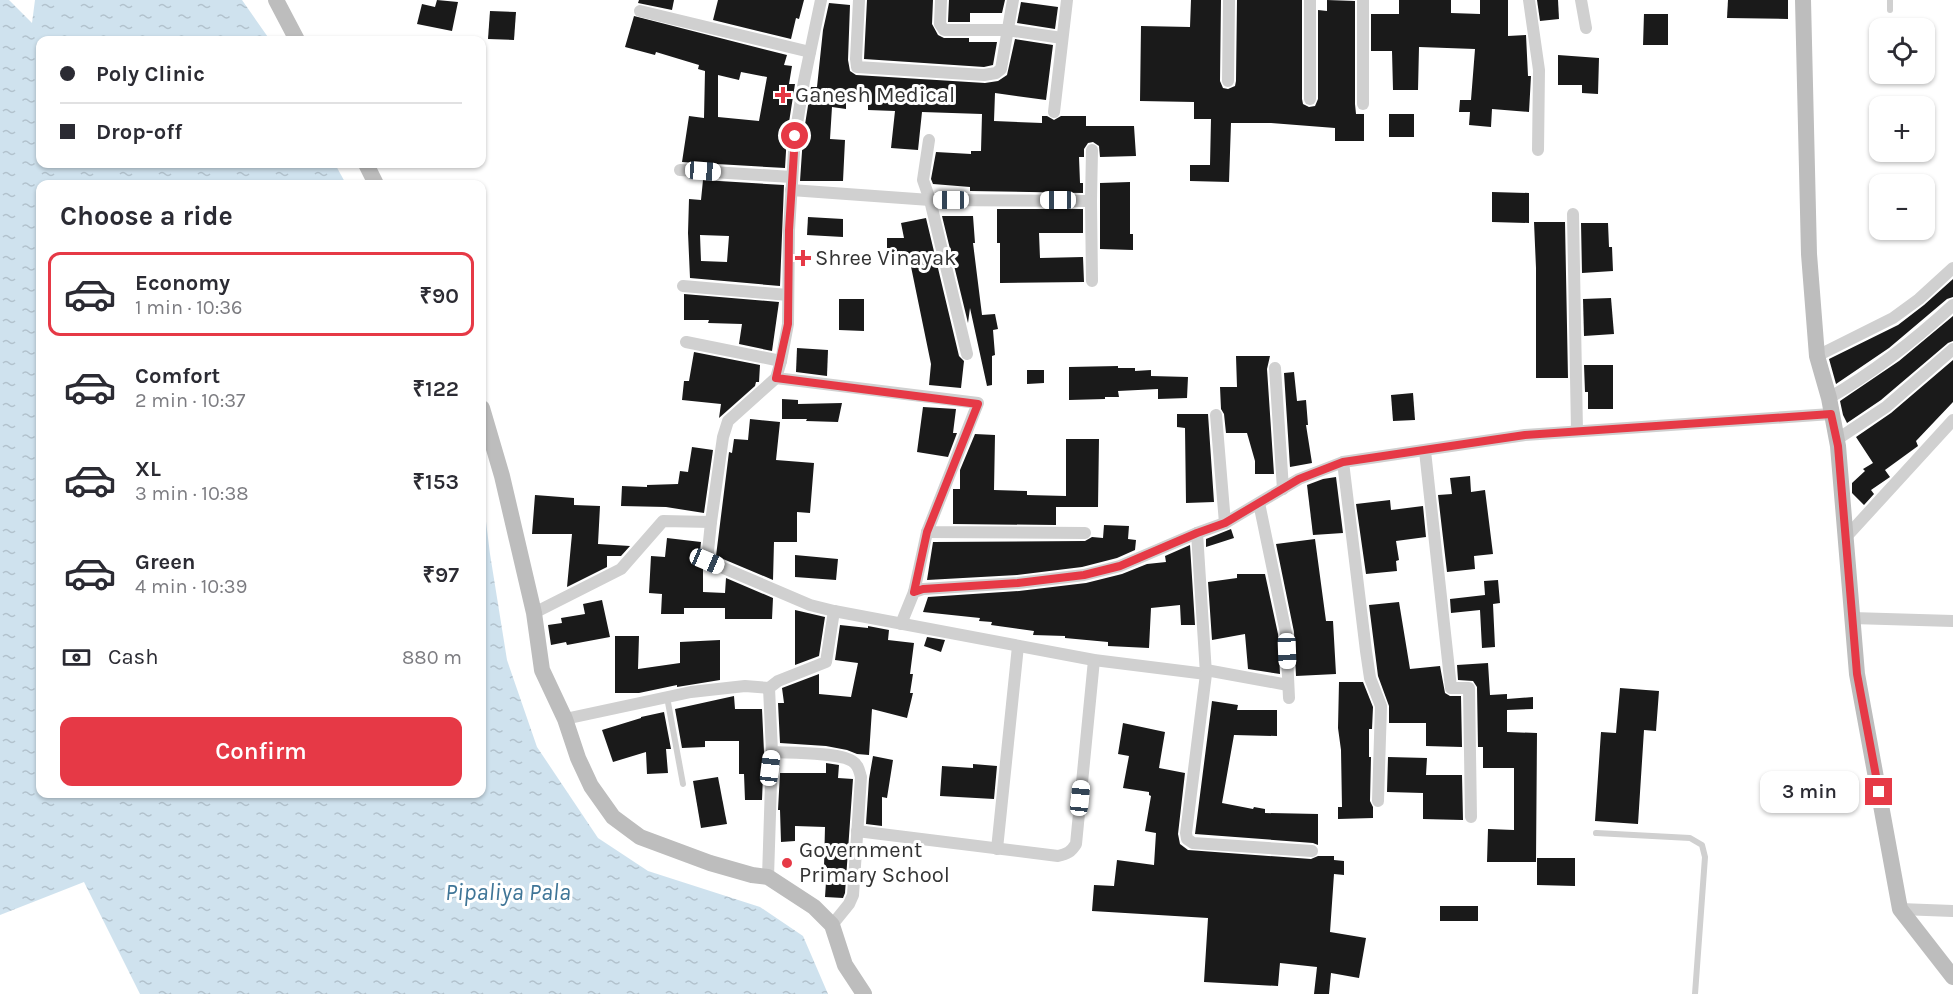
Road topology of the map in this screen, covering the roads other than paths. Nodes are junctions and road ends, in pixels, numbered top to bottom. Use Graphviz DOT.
graph roads {
  1 [pos="276,0"];
  2 [pos="821,0"];
  3 [pos="859,0"];
  4 [pos="941,0"];
  5 [pos="1013,0"];
  6 [pos="1067,0"];
  7 [pos="1229,0"];
  8 [pos="1310,0"];
  9 [pos="1363,0"];
  10 [pos="1529,0"];
  11 [pos="1581,0"];
  12 [pos="1803,0"];
  13 [pos="1890,0"];
  14 [pos="1890,10"];
  15 [pos="640,11"];
  16 [pos="1586,28"];
  17 [pos="1007,30"];
  18 [pos="295,36"];
  19 [pos="1062,38"];
  20 [pos="810,52"];
  21 [pos="1228,81"];
  22 [pos="1310,99"];
  23 [pos="1363,104"];
  24 [pos="1054,112"];
  25 [pos="929,140"];
  26 [pos="1092,150"];
  27 [pos="1538,150"];
  28 [pos="680,170"];
  29 [pos="792,183"];
  30 [pos="930,200"];
  31 [pos="1091,201"];
  32 [pos="1573,214"];
  33 [pos="1953,268"];
  34 [pos="1092,281"];
  35 [pos="683,286"];
  36 [pos="788,296"];
  37 [pos="1953,304"];
  38 [pos="686,342"];
  39 [pos="1953,349"];
  40 [pos="967,354"];
  41 [pos="1817,356"];
  42 [pos="781,361"];
  43 [pos="1275,368"];
  44 [pos="776,378"];
  45 [pos="1830,406"];
  46 [pos="1216,415"];
  47 [pos="1953,420"];
  48 [pos="486,422"];
  49 [pos="1577,431"];
  50 [pos="1836,440"];
  51 [pos="1425,451"];
  52 [pos="1343,462"];
  53 [pos="1283,489"];
  54 [pos="1259,503"];
  55 [pos="711,522"];
  56 [pos="1225,523"];
  57 [pos="927,532"];
  58 [pos="1085,533"];
  59 [pos="1197,533"];
  60 [pos="1847,536"];
  61 [pos="914,592"];
  62 [pos="834,611"];
  63 [pos="534,613"];
  64 [pos="1852,618"];
  65 [pos="1953,621"];
  66 [pos="902,624"];
  67 [pos="1018,646"];
  68 [pos="1094,660"];
  69 [pos="1206,672"];
  70 [pos="1288,685"];
  71 [pos="769,688"];
  72 [pos="667,696"];
  73 [pos="1288,698"];
  74 [pos="565,719"];
  75 [pos="772,752"];
  76 [pos="683,784"];
  77 [pos="1378,801"];
  78 [pos="1471,817"];
  79 [pos="857,831"];
  80 [pos="1596,833"];
  81 [pos="998,849"];
  82 [pos="1312,851"];
  83 [pos="768,877"];
  84 [pos="1900,909"];
  85 [pos="1953,911"];
  86 [pos="832,925"];
  87 [pos="1953,978"];
  88 [pos="864,994"];
  89 [pos="1695,994"];
  1 -- 18 [label="street"];
  2 -- 20 [label="street"];
  3 -- 17 [label="street"];
  4 -- 17 [label="street"];
  5 -- 17 [label="street"];
  6 -- 19 [label="street"];
  7 -- 21 [label="street"];
  8 -- 22 [label="street"];
  9 -- 23 [label="street"];
  10 -- 27 [label="street"];
  11 -- 16 [label="street"];
  12 -- 41 [label="street"];
  13 -- 14 [label="lane"];
  15 -- 20 [label="street"];
  17 -- 19 [label="street"];
  19 -- 24 [label="street"];
  20 -- 29 [label="street"];
  25 -- 30 [label="street"];
  26 -- 31 [label="street"];
  28 -- 29 [label="street"];
  29 -- 30 [label="street"];
  29 -- 36 [label="street"];
  30 -- 31 [label="street"];
  30 -- 40 [label="street"];
  31 -- 34 [label="street"];
  32 -- 49 [label="street"];
  33 -- 41 [label="street"];
  35 -- 36 [label="street"];
  36 -- 42 [label="street"];
  37 -- 45 [label="street"];
  38 -- 42 [label="street"];
  39 -- 50 [label="street"];
  41 -- 45 [label="street"];
  42 -- 44 [label="street"];
  43 -- 53 [label="street"];
  44 -- 55 [label="street"];
  44 -- 57 [label="street"];
  45 -- 49 [label="street"];
  45 -- 50 [label="street"];
  46 -- 56 [label="street"];
  47 -- 60 [label="street"];
  48 -- 63 [label="street"];
  49 -- 51 [label="street"];
  50 -- 60 [label="street"];
  51 -- 52 [label="street"];
  51 -- 78 [label="street"];
  52 -- 53 [label="street"];
  52 -- 77 [label="street"];
  53 -- 54 [label="street"];
  54 -- 56 [label="street"];
  54 -- 70 [label="street"];
  55 -- 62 [label="street"];
  55 -- 63 [label="street"];
  56 -- 59 [label="street"];
  57 -- 58 [label="street"];
  57 -- 61 [label="street"];
  59 -- 61 [label="street"];
  59 -- 69 [label="street"];
  60 -- 64 [label="street"];
  61 -- 66 [label="street"];
  62 -- 66 [label="street"];
  62 -- 71 [label="street"];
  63 -- 74 [label="street"];
  64 -- 65 [label="street"];
  64 -- 84 [label="street"];
  66 -- 67 [label="street"];
  67 -- 68 [label="street"];
  67 -- 81 [label="street"];
  68 -- 69 [label="street"];
  68 -- 81 [label="street"];
  69 -- 70 [label="street"];
  69 -- 82 [label="street"];
  70 -- 73 [label="street"];
  71 -- 72 [label="street"];
  71 -- 75 [label="street"];
  72 -- 74 [label="street"];
  72 -- 76 [label="lane"];
  74 -- 83 [label="street"];
  75 -- 79 [label="street"];
  75 -- 83 [label="street"];
  79 -- 81 [label="street"];
  79 -- 86 [label="street"];
  80 -- 89 [label="lane"];
  83 -- 86 [label="street"];
  84 -- 85 [label="street"];
  84 -- 87 [label="street"];
  86 -- 88 [label="street"];
}
